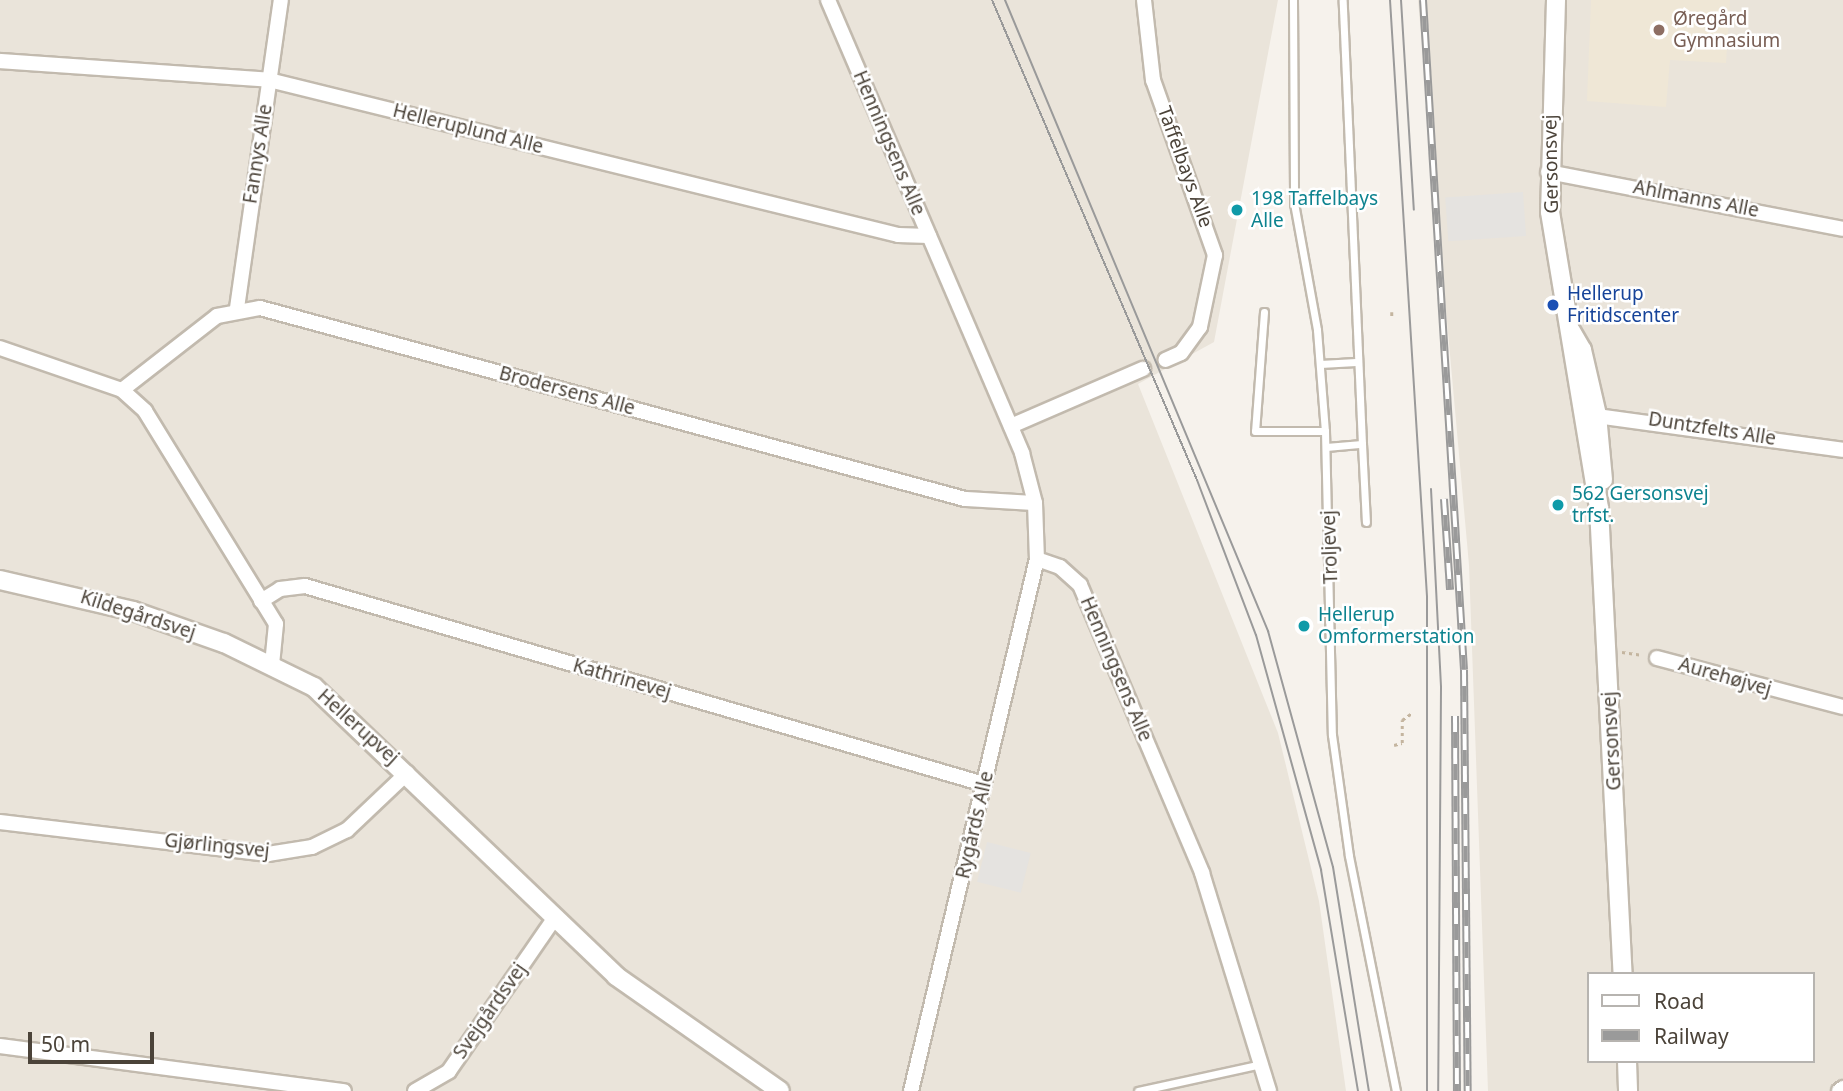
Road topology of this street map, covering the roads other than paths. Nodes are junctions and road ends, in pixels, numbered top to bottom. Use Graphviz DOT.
graph roads {
  1 [pos="281,0"];
  2 [pos="828,0"];
  3 [pos="1144,0"];
  4 [pos="1293,0"];
  5 [pos="1343,0"];
  6 [pos="1556,0"];
  7 [pos="0,61"];
  8 [pos="269,80"];
  9 [pos="1548,172"];
  10 [pos="1843,229"];
  11 [pos="929,236"];
  12 [pos="237,308"];
  13 [pos="1264,312"];
  14 [pos="0,348"];
  15 [pos="1166,360"];
  16 [pos="1356,362"];
  17 [pos="1320,364"];
  18 [pos="1143,369"];
  19 [pos="122,390"];
  20 [pos="1589,415"];
  21 [pos="1011,426"];
  22 [pos="1325,431"];
  23 [pos="1362,444"];
  24 [pos="1326,447"];
  25 [pos="1843,450"];
  26 [pos="1035,503"];
  27 [pos="1366,522"];
  28 [pos="1037,559"];
  29 [pos="0,580"];
  30 [pos="261,601"];
  31 [pos="1657,658"];
  32 [pos="272,665"];
  33 [pos="1843,707"];
  34 [pos="407,773"];
  35 [pos="984,784"];
  36 [pos="0,822"];
  37 [pos="554,919"];
  38 [pos="1623,972"];
  39 [pos="0,1046"];
  40 [pos="1627,1063"];
  41 [pos="1262,1064"];
  42 [pos="344,1091"];
  43 [pos="415,1091"];
  44 [pos="780,1091"];
  45 [pos="911,1091"];
  46 [pos="1138,1091"];
  47 [pos="1269,1091"];
  48 [pos="1396,1091"];
  49 [pos="1628,1091"];
  1 -- 8 [label="street, Fannys Alle"];
  2 -- 11 [label="street, Henningsens Alle"];
  3 -- 15 [label="street, Taffelbays Alle"];
  4 -- 17 [label="lane, Troljevej"];
  5 -- 16 [label="lane"];
  6 -- 9 [label="street, Gersonsvej"];
  7 -- 8 [label="street, Helleruplund Alle"];
  8 -- 11 [label="street, Helleruplund Alle"];
  8 -- 12 [label="street, Fannys Alle"];
  9 -- 10 [label="street, Ahlmanns Alle"];
  9 -- 20 [label="street, Gersonsvej"];
  11 -- 21 [label="street, Henningsens Alle"];
  12 -- 19 [label="street"];
  12 -- 26 [label="street, Brodersens Alle"];
  13 -- 22 [label="lane"];
  14 -- 19 [label="street"];
  16 -- 17 [label="lane"];
  16 -- 23 [label="lane"];
  17 -- 22 [label="lane, Troljevej"];
  18 -- 21 [label="street"];
  19 -- 30 [label="street"];
  20 -- 25 [label="street, Duntzfelts Alle"];
  20 -- 38 [label="street, Gersonsvej"];
  21 -- 26 [label="street, Henningsens Alle"];
  22 -- 24 [label="lane, Troljevej"];
  23 -- 24 [label="lane"];
  23 -- 27 [label="lane"];
  24 -- 48 [label="lane, Troljevej"];
  26 -- 28 [label="street, Henningsens Alle"];
  28 -- 35 [label="street, Rygårds Alle"];
  28 -- 41 [label="street, Henningsens Alle"];
  29 -- 32 [label="street, Kildegårdsvej"];
  30 -- 32 [label="street"];
  30 -- 35 [label="street, Kathrinevej"];
  31 -- 33 [label="street, Aurehøjvej"];
  32 -- 34 [label="street, Hellerupvej"];
  34 -- 36 [label="street, Gjørlingsvej"];
  34 -- 37 [label="street, Hellerupvej"];
  35 -- 45 [label="street, Rygårds Alle"];
  37 -- 43 [label="street, Svejgårdsvej"];
  37 -- 44 [label="street, Hellerupvej"];
  39 -- 42 [label="street"];
  40 -- 49 [label="street"];
  41 -- 46 [label="lane"];
  41 -- 47 [label="street, Henningsens Alle"];
}
